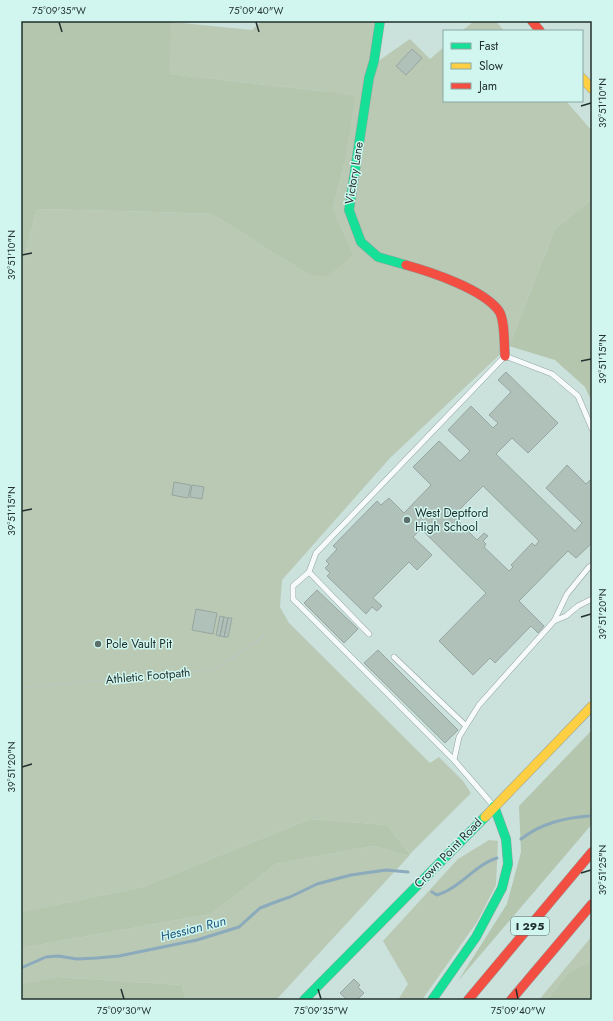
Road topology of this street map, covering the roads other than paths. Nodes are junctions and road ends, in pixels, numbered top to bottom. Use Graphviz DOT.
graph roads {
  1 [pos="380,21"];
  2 [pos="532,21"];
  3 [pos="539,30"];
  4 [pos="583,79"];
  5 [pos="592,89"];
  6 [pos="505,356"];
  7 [pos="592,429"];
  8 [pos="592,565"];
  9 [pos="309,572"];
  10 [pos="592,600"];
  11 [pos="554,621"];
  12 [pos="369,634"];
  13 [pos="394,657"];
  14 [pos="592,706"];
  15 [pos="466,726"];
  16 [pos="454,760"];
  17 [pos="494,806"];
  18 [pos="592,852"];
  19 [pos="592,904"];
  20 [pos="304,1000"];
  21 [pos="432,1000"];
  22 [pos="468,1000"];
  23 [pos="511,1000"];
  1 -- 6 [label="main road, Victory Lane"];
  2 -- 3 [label="main road"];
  4 -- 5 [label="main road"];
  6 -- 7 [label="lane"];
  6 -- 9 [label="lane"];
  8 -- 11 [label="lane"];
  9 -- 12 [label="lane"];
  9 -- 16 [label="lane"];
  10 -- 11 [label="lane"];
  11 -- 15 [label="lane"];
  13 -- 15 [label="lane"];
  14 -- 17 [label="main road, Crown Point Road"];
  15 -- 16 [label="lane"];
  16 -- 17 [label="lane"];
  17 -- 20 [label="main road, Crown Point Road"];
  17 -- 21 [label="main road"];
  18 -- 22 [label="main road, I 295"];
  19 -- 23 [label="main road, I 295"];
}
